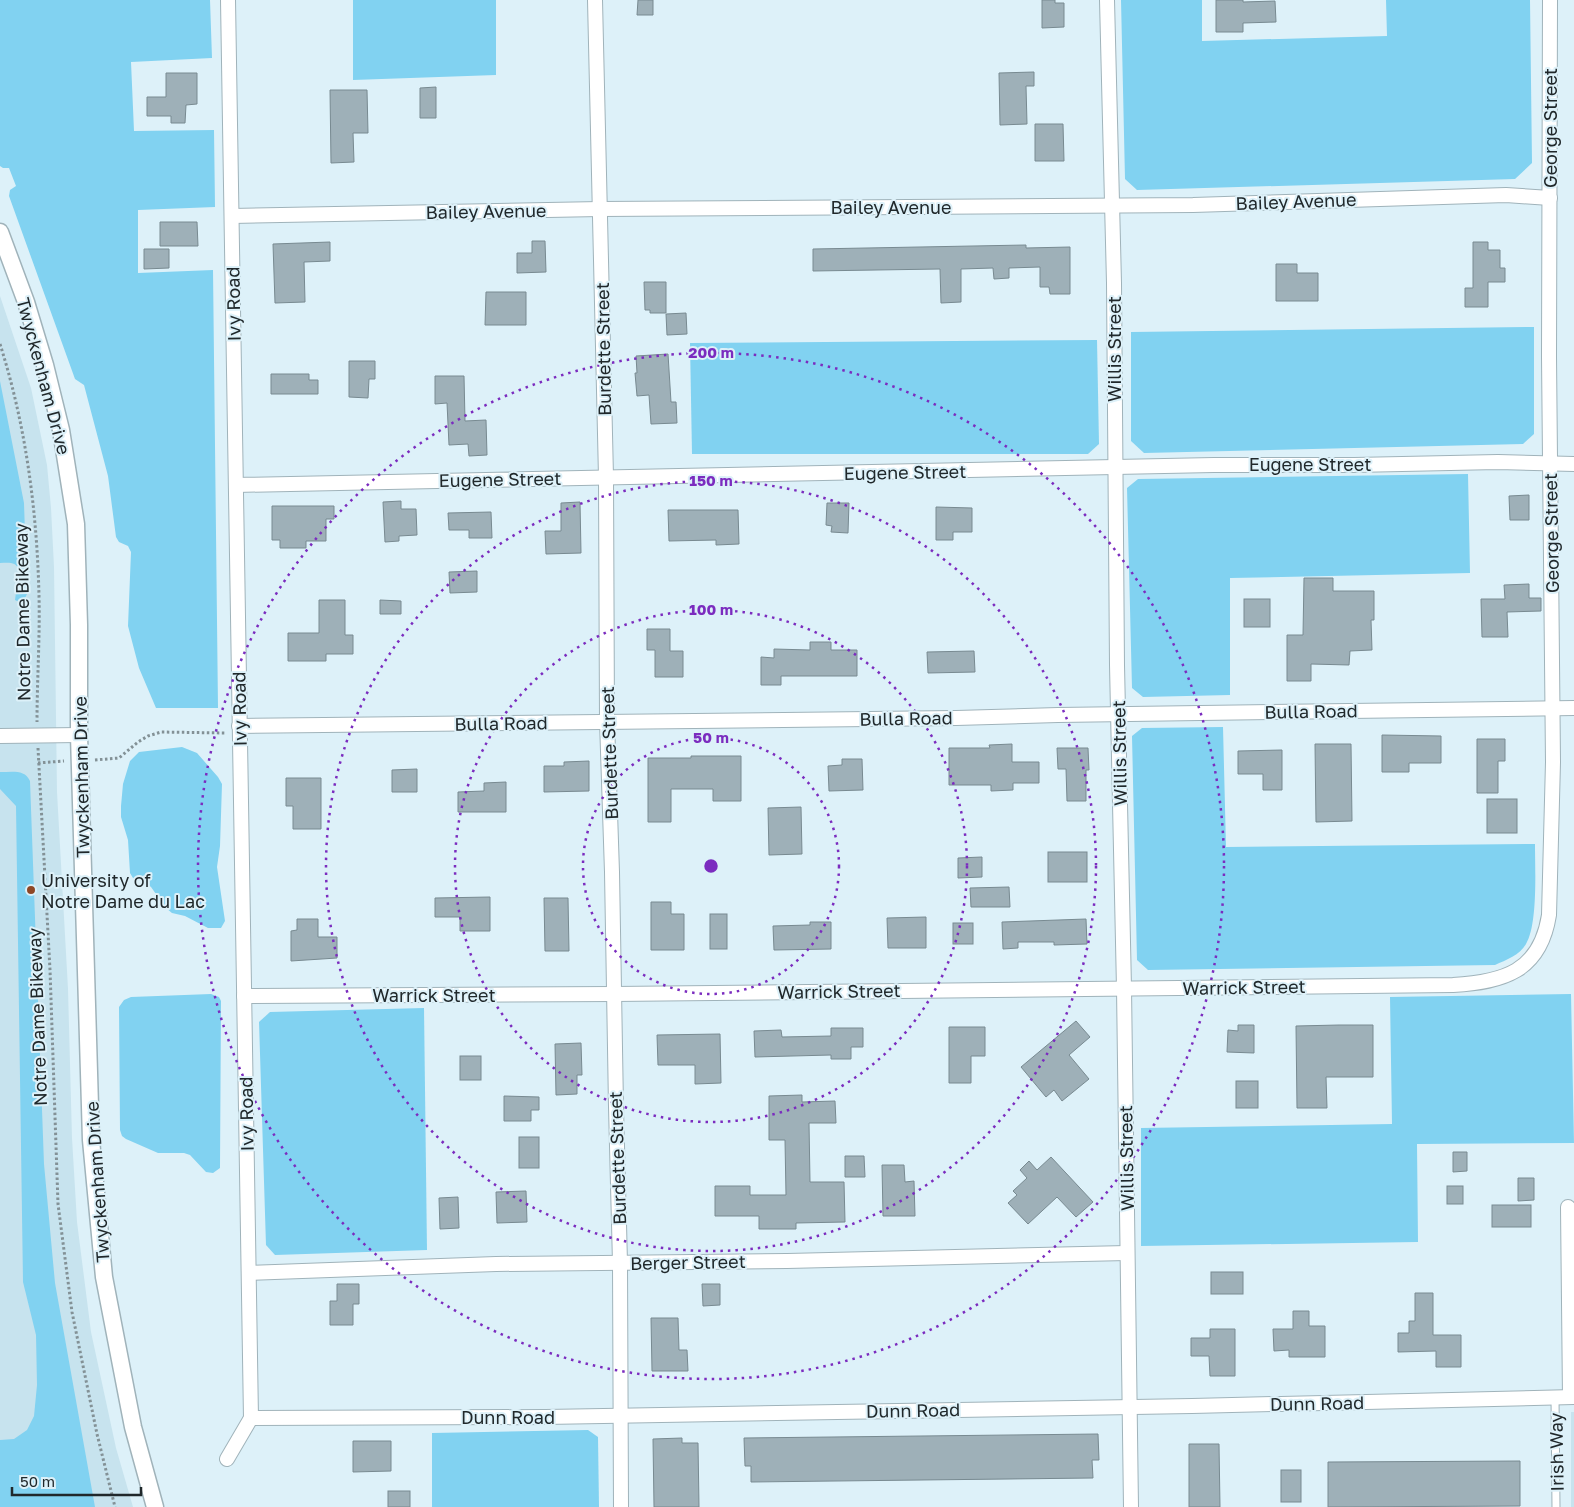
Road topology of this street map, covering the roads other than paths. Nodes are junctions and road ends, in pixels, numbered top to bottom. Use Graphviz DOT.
graph roads {
  1 [pos="228,0"];
  2 [pos="595,0"];
  3 [pos="1107,0"];
  4 [pos="1550,0"];
  5 [pos="1550,198"];
  6 [pos="1111,205"];
  7 [pos="600,209"];
  8 [pos="232,216"];
  9 [pos="0,232"];
  10 [pos="1550,464"];
  11 [pos="1574,464"];
  12 [pos="1116,468"];
  13 [pos="606,477"];
  14 [pos="236,485"];
  15 [pos="1574,708"];
  16 [pos="1552,709"];
  17 [pos="1119,715"];
  18 [pos="607,721"];
  19 [pos="239,730"];
  20 [pos="79,735"];
  21 [pos="0,736"];
  22 [pos="1434,985"];
  23 [pos="1124,988"];
  24 [pos="614,994"];
  25 [pos="244,996"];
  26 [pos="1568,1207"];
  27 [pos="1127,1253"];
  28 [pos="620,1263"];
  29 [pos="249,1273"];
  30 [pos="1555,1397"];
  31 [pos="1572,1397"];
  32 [pos="1130,1406"];
  33 [pos="620,1415"];
  34 [pos="251,1418"];
  35 [pos="227,1459"];
  36 [pos="154,1507"];
  37 [pos="621,1507"];
  38 [pos="1131,1507"];
  39 [pos="1556,1507"];
  1 -- 8 [label="street, Ivy Road"];
  2 -- 7 [label="street, Burdette Street"];
  3 -- 6 [label="street, Willis Street"];
  4 -- 5 [label="street, George Street"];
  5 -- 6 [label="street, Bailey Avenue"];
  5 -- 10 [label="street, George Street"];
  6 -- 7 [label="street, Bailey Avenue"];
  6 -- 12 [label="street, Willis Street"];
  7 -- 8 [label="street, Bailey Avenue"];
  7 -- 13 [label="street, Burdette Street"];
  8 -- 14 [label="street, Ivy Road"];
  9 -- 20 [label="street, Twyckenham Drive"];
  10 -- 11 [label="street, Eugene Street"];
  10 -- 12 [label="street, Eugene Street"];
  10 -- 16 [label="street, George Street"];
  12 -- 13 [label="street, Eugene Street"];
  12 -- 17 [label="street, Willis Street"];
  13 -- 14 [label="street, Eugene Street"];
  13 -- 18 [label="street, Burdette Street"];
  14 -- 19 [label="street, Ivy Road"];
  15 -- 16 [label="street, Bulla Road"];
  16 -- 17 [label="street, Bulla Road"];
  16 -- 22 [label="street, George Street"];
  17 -- 18 [label="street, Bulla Road"];
  17 -- 23 [label="street, Willis Street"];
  18 -- 19 [label="street, Bulla Road"];
  18 -- 24 [label="street, Burdette Street"];
  19 -- 25 [label="street, Ivy Road"];
  20 -- 21 [label="street"];
  20 -- 36 [label="street, Twyckenham Drive"];
  22 -- 23 [label="street, Warrick Street"];
  23 -- 24 [label="street, Warrick Street"];
  23 -- 27 [label="street, Willis Street"];
  24 -- 25 [label="street, Warrick Street"];
  24 -- 28 [label="street, Burdette Street"];
  25 -- 29 [label="street, Ivy Road"];
  26 -- 31 [label="street"];
  27 -- 28 [label="street, Berger Street"];
  27 -- 32 [label="street, Willis Street"];
  28 -- 29 [label="street, Berger Street"];
  28 -- 33 [label="street, Burdette Street"];
  29 -- 34 [label="street, Ivy Road"];
  30 -- 31 [label="street, Dunn Road"];
  30 -- 32 [label="street, Dunn Road"];
  30 -- 39 [label="lane, Irish Way"];
  32 -- 33 [label="street, Dunn Road"];
  32 -- 38 [label="street, Willis Street"];
  33 -- 34 [label="street, Dunn Road"];
  33 -- 37 [label="street, Burdette Street"];
  34 -- 35 [label="street"];
}
